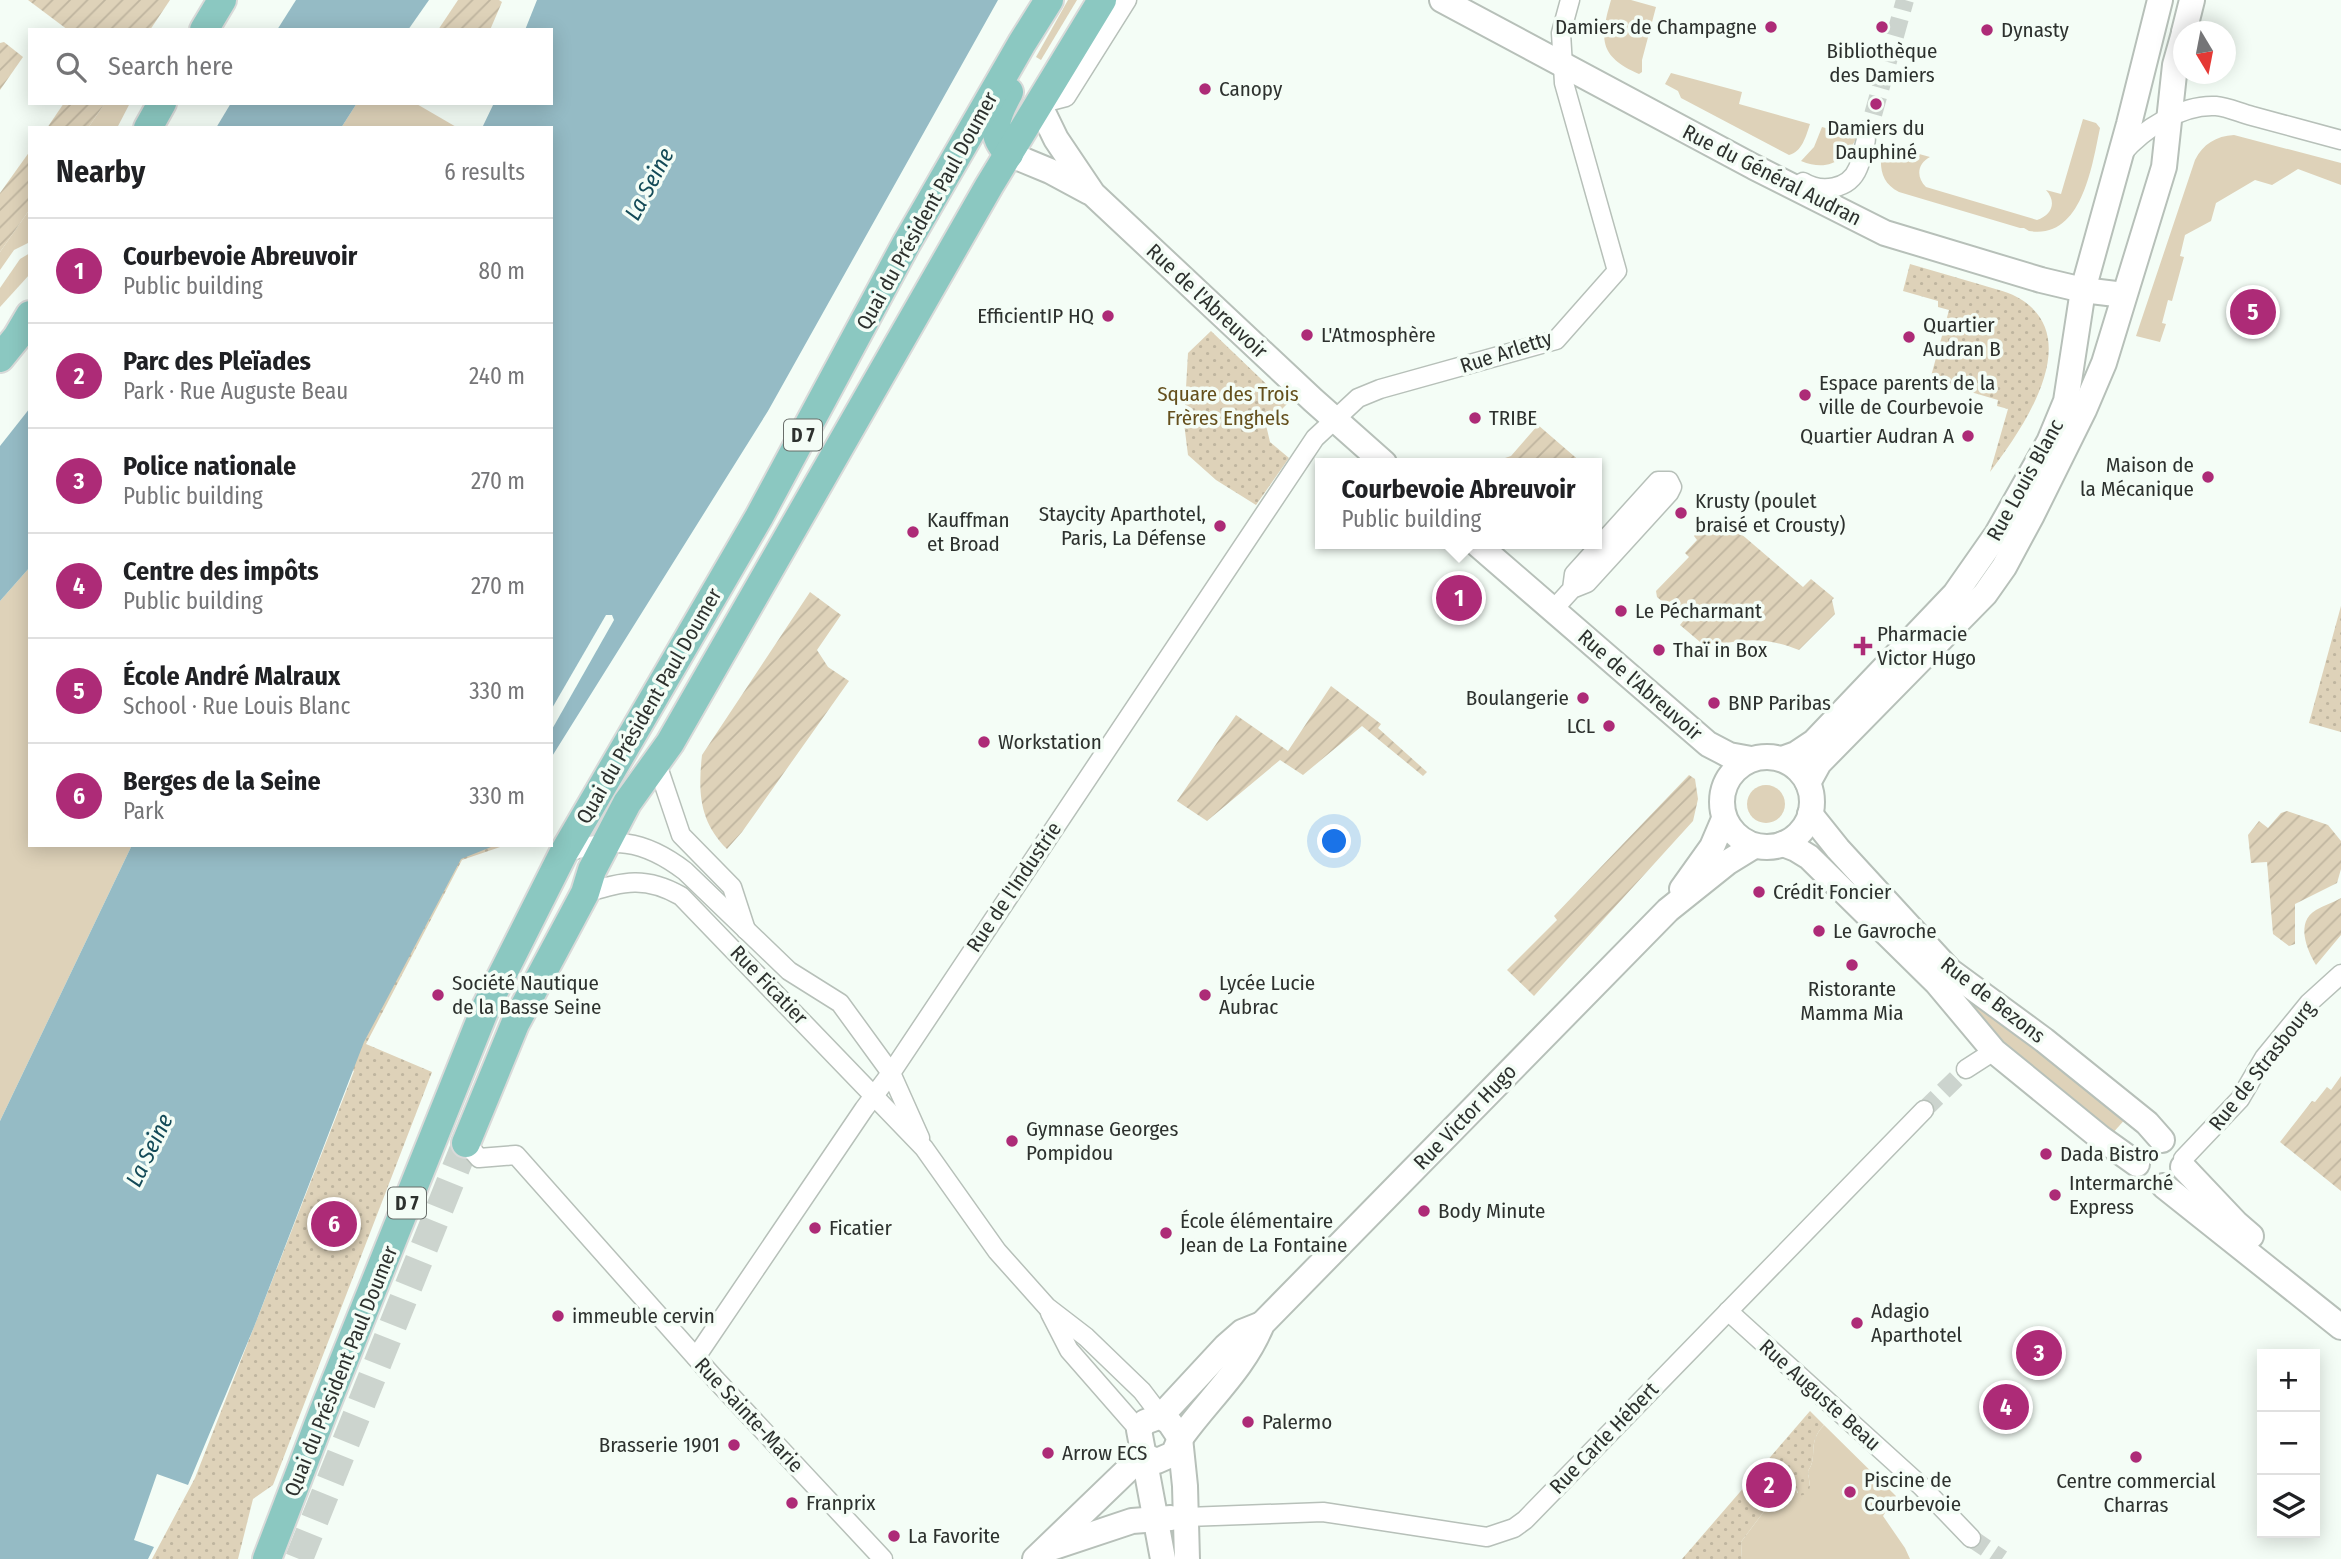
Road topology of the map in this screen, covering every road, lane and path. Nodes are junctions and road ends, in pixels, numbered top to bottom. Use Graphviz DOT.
graph roads {
  1 [pos="222,0"];
  2 [pos="1102,0"];
  3 [pos="1127,0"];
  4 [pos="1442,0"];
  5 [pos="1570,0"];
  6 [pos="2160,0"];
  7 [pos="2192,0"];
  8 [pos="1044,8"];
  9 [pos="2187,21"];
  10 [pos="205,28"];
  11 [pos="1562,65"];
  12 [pos="2174,84"];
  13 [pos="1039,104"];
  14 [pos="161,105"];
  15 [pos="2171,118"];
  16 [pos="149,126"];
  17 [pos="1866,140"];
  18 [pos="2341,141"];
  19 [pos="1009,154"];
  20 [pos="2119,158"];
  21 [pos="1754,167"];
  22 [pos="1093,194"];
  23 [pos="2083,290"];
  24 [pos="2124,295"];
  25 [pos="28,299"];
  26 [pos="28,318"];
  27 [pos="0,326"];
  28 [pos="0,358"];
  29 [pos="1335,420"];
  30 [pos="1378,458"];
  31 [pos="1602,543"];
  32 [pos="1483,549"];
  33 [pos="1597,549"];
  34 [pos="1572,589"];
  35 [pos="1553,610"];
  36 [pos="1708,744"];
  37 [pos="1751,759"];
  38 [pos="1782,759"];
  39 [pos="657,764"];
  40 [pos="1808,783"];
  41 [pos="1724,785"];
  42 [pos="1811,814"];
  43 [pos="1724,819"];
  44 [pos="606,844"];
  45 [pos="1783,844"];
  46 [pos="1754,846"];
  47 [pos="563,854"];
  48 [pos="585,893"];
  49 [pos="1668,910"];
  50 [pos="747,933"];
  51 [pos="2341,974"];
  52 [pos="1994,1051"];
  53 [pos="1966,1069"];
  54 [pos="891,1073"];
  55 [pos="874,1096"];
  56 [pos="1924,1110"];
  57 [pos="2162,1140"];
  58 [pos="466,1143"];
  59 [pos="924,1148"];
  60 [pos="2183,1163"];
  61 [pos="2137,1164"];
  62 [pos="2164,1186"];
  63 [pos="1047,1307"];
  64 [pos="2341,1309"];
  65 [pos="1728,1311"];
  66 [pos="1262,1324"];
  67 [pos="2341,1327"];
  68 [pos="696,1357"];
  69 [pos="1161,1416"];
  70 [pos="1139,1430"];
  71 [pos="1180,1438"];
  72 [pos="1143,1455"];
  73 [pos="1187,1517"];
  74 [pos="1156,1519"];
  75 [pos="1971,1538"];
  76 [pos="1040,1555"];
  77 [pos="267,1559"];
  78 [pos="883,1559"];
  79 [pos="1163,1559"];
  80 [pos="1188,1559"];
  1 -- 10 [label="main road"];
  2 -- 13 [label="main road, Quai du Président Paul Doumer / D 7"];
  3 -- 13 [label="street"];
  4 -- 11 [label="main road, Rue du Général Audran"];
  5 -- 11 [label="street"];
  6 -- 20 [label="main road, Rue Louis Blanc"];
  7 -- 9 [label="main road, Rue Louis Blanc"];
  8 -- 19 [label="main road"];
  8 -- 47 [label="main road, Quai du Président Paul Doumer / D 7"];
  11 -- 21 [label="main road, Rue du Général Audran"];
  11 -- 29 [label="street, Rue Arletty"];
  12 -- 15 [label="main road, Rue Louis Blanc"];
  13 -- 19 [label="main road, Quai du Président Paul Doumer / D 7"];
  13 -- 22 [label="main road, Rue de l'Abreuvoir"];
  14 -- 16 [label="main road"];
  15 -- 18 [label="street"];
  15 -- 20 [label="street"];
  15 -- 24 [label="main road, Rue Louis Blanc"];
  17 -- 21 [label="street"];
  19 -- 22 [label="main road, Rue de l'Abreuvoir"];
  19 -- 39 [label="main road, Quai du Président Paul Doumer / D 7"];
  20 -- 23 [label="main road, Rue Louis Blanc"];
  21 -- 23 [label="main road, Rue du Général Audran"];
  22 -- 29 [label="main road, Rue de l'Abreuvoir"];
  23 -- 24 [label="main road, Rue du Général Audran"];
  23 -- 38 [label="main road, Rue Louis Blanc"];
  24 -- 40 [label="main road, Rue Louis Blanc"];
  25 -- 27 [label="main road"];
  26 -- 28 [label="main road"];
  29 -- 30 [label="main road, Rue de l'Abreuvoir"];
  29 -- 54 [label="street, Rue de l'Industrie"];
  31 -- 34 [label="street"];
  32 -- 35 [label="main road, Rue de l'Abreuvoir"];
  33 -- 34 [label="street"];
  34 -- 35 [label="street"];
  35 -- 36 [label="main road, Rue de l'Abreuvoir"];
  36 -- 37 [label="main road, Rue de l'Abreuvoir"];
  36 -- 41 [label="main road, Rue de l'Abreuvoir"];
  37 -- 38 [label="main road"];
  37 -- 41 [label="main road"];
  38 -- 40 [label="main road"];
  39 -- 44 [label="main road, Quai du Président Paul Doumer / D 7"];
  39 -- 50 [label="street, Rue Ficatier"];
  40 -- 42 [label="main road"];
  41 -- 43 [label="main road"];
  42 -- 45 [label="main road"];
  42 -- 57 [label="main road, Rue de Bezons"];
  43 -- 46 [label="main road"];
  43 -- 49 [label="main road, Rue Victor Hugo"];
  44 -- 47 [label="street, Rue Ficatier"];
  44 -- 48 [label="main road, Quai du Président Paul Doumer / D 7"];
  44 -- 50 [label="street, Rue Ficatier"];
  45 -- 46 [label="main road"];
  45 -- 52 [label="main road, Rue de Bezons"];
  46 -- 49 [label="main road, Rue Victor Hugo"];
  47 -- 77 [label="main road, Quai du Président Paul Doumer / D 7"];
  48 -- 55 [label="street, Rue Ficatier"];
  48 -- 58 [label="main road, Quai du Président Paul Doumer / D 7"];
  49 -- 66 [label="main road, Rue Victor Hugo"];
  50 -- 54 [label="street, Rue Ficatier"];
  51 -- 60 [label="street, Rue de Strasbourg"];
  52 -- 53 [label="street"];
  52 -- 61 [label="main road, Rue de Bezons"];
  54 -- 55 [label="street, Rue de l'Industrie"];
  54 -- 59 [label="street, Rue Ficatier"];
  55 -- 59 [label="street, Rue Ficatier"];
  55 -- 68 [label="street, Rue de l'Industrie"];
  56 -- 65 [label="street, Rue Carle Hébert"];
  57 -- 60 [label="main road"];
  57 -- 61 [label="main road"];
  58 -- 68 [label="street, Rue Sainte-Marie"];
  59 -- 63 [label="street, Rue Ficatier"];
  60 -- 62 [label="main road"];
  60 -- 64 [label="main road"];
  61 -- 62 [label="main road"];
  62 -- 67 [label="main road"];
  63 -- 69 [label="street, Rue Ficatier"];
  63 -- 70 [label="street, Rue Ficatier"];
  65 -- 73 [label="street, Rue Carle Hébert"];
  65 -- 75 [label="street, Rue Auguste Beau"];
  66 -- 69 [label="main road, Rue Victor Hugo"];
  66 -- 71 [label="main road, Rue Victor Hugo"];
  68 -- 78 [label="street, Rue Sainte-Marie"];
  69 -- 70 [label="main road"];
  69 -- 71 [label="main road"];
  70 -- 72 [label="main road"];
  71 -- 72 [label="main road"];
  71 -- 73 [label="main road"];
  72 -- 74 [label="main road"];
  72 -- 76 [label="main road"];
  73 -- 74 [label="main road"];
  73 -- 80 [label="main road"];
  74 -- 76 [label="main road"];
  74 -- 79 [label="main road"];
}
